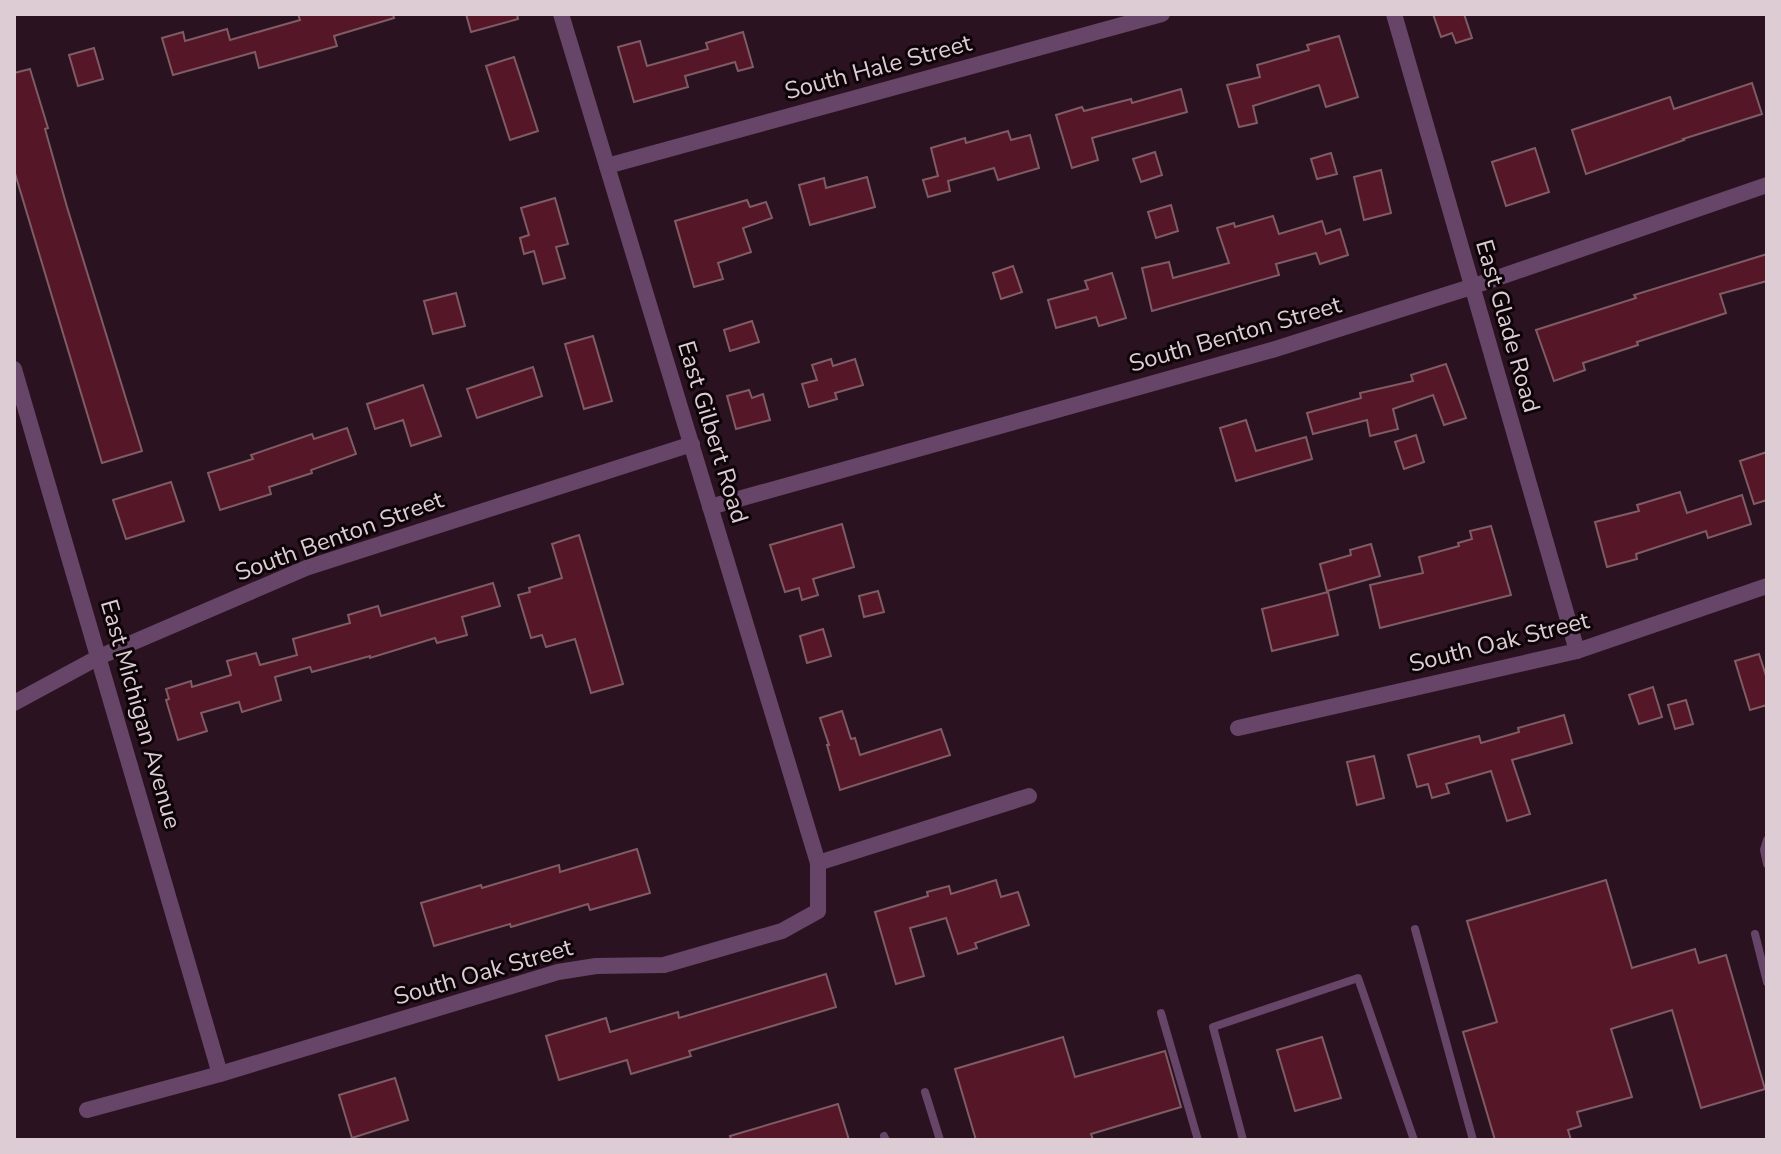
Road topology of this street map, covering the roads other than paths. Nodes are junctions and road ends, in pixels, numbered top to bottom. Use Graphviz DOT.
graph roads {
  1 [pos="561,14"];
  2 [pos="1162,14"];
  3 [pos="1394,14"];
  4 [pos="607,166"];
  5 [pos="1767,185"];
  6 [pos="1471,287"];
  7 [pos="14,369"];
  8 [pos="692,444"];
  9 [pos="710,507"];
  10 [pos="1767,586"];
  11 [pos="1577,651"];
  12 [pos="99,657"];
  13 [pos="14,703"];
  14 [pos="1238,728"];
  15 [pos="1029,796"];
  16 [pos="1767,840"];
  17 [pos="818,863"];
  18 [pos="1767,864"];
  19 [pos="1415,929"];
  20 [pos="1755,934"];
  21 [pos="1767,982"];
  22 [pos="1161,1013"];
  23 [pos="220,1074"];
  24 [pos="925,1092"];
  25 [pos="87,1110"];
  26 [pos="940,1140"];
  27 [pos="1198,1140"];
  28 [pos="1243,1140"];
  29 [pos="1414,1140"];
  30 [pos="1473,1140"];
  1 -- 4 [label="street, East Gilbert Road"];
  2 -- 4 [label="street, South Hale Street"];
  3 -- 6 [label="street, East Glade Road"];
  4 -- 8 [label="street, East Gilbert Road"];
  5 -- 6 [label="street, South Benton Street"];
  6 -- 9 [label="street, South Benton Street"];
  6 -- 11 [label="street, East Glade Road"];
  7 -- 12 [label="street, East Michigan Avenue"];
  8 -- 9 [label="street, East Gilbert Road"];
  8 -- 12 [label="street, South Benton Street"];
  9 -- 17 [label="street, East Gilbert Road"];
  10 -- 11 [label="street, South Oak Street"];
  11 -- 14 [label="street, South Oak Street"];
  12 -- 13 [label="street, South Benton Street"];
  12 -- 23 [label="street, East Michigan Avenue"];
  15 -- 17 [label="street"];
  16 -- 18 [label="lane"];
  17 -- 23 [label="street, South Oak Street"];
  19 -- 30 [label="lane"];
  20 -- 21 [label="lane"];
  22 -- 27 [label="lane"];
  23 -- 25 [label="street, South Oak Street"];
  24 -- 26 [label="lane"];
  28 -- 29 [label="lane"];
}
